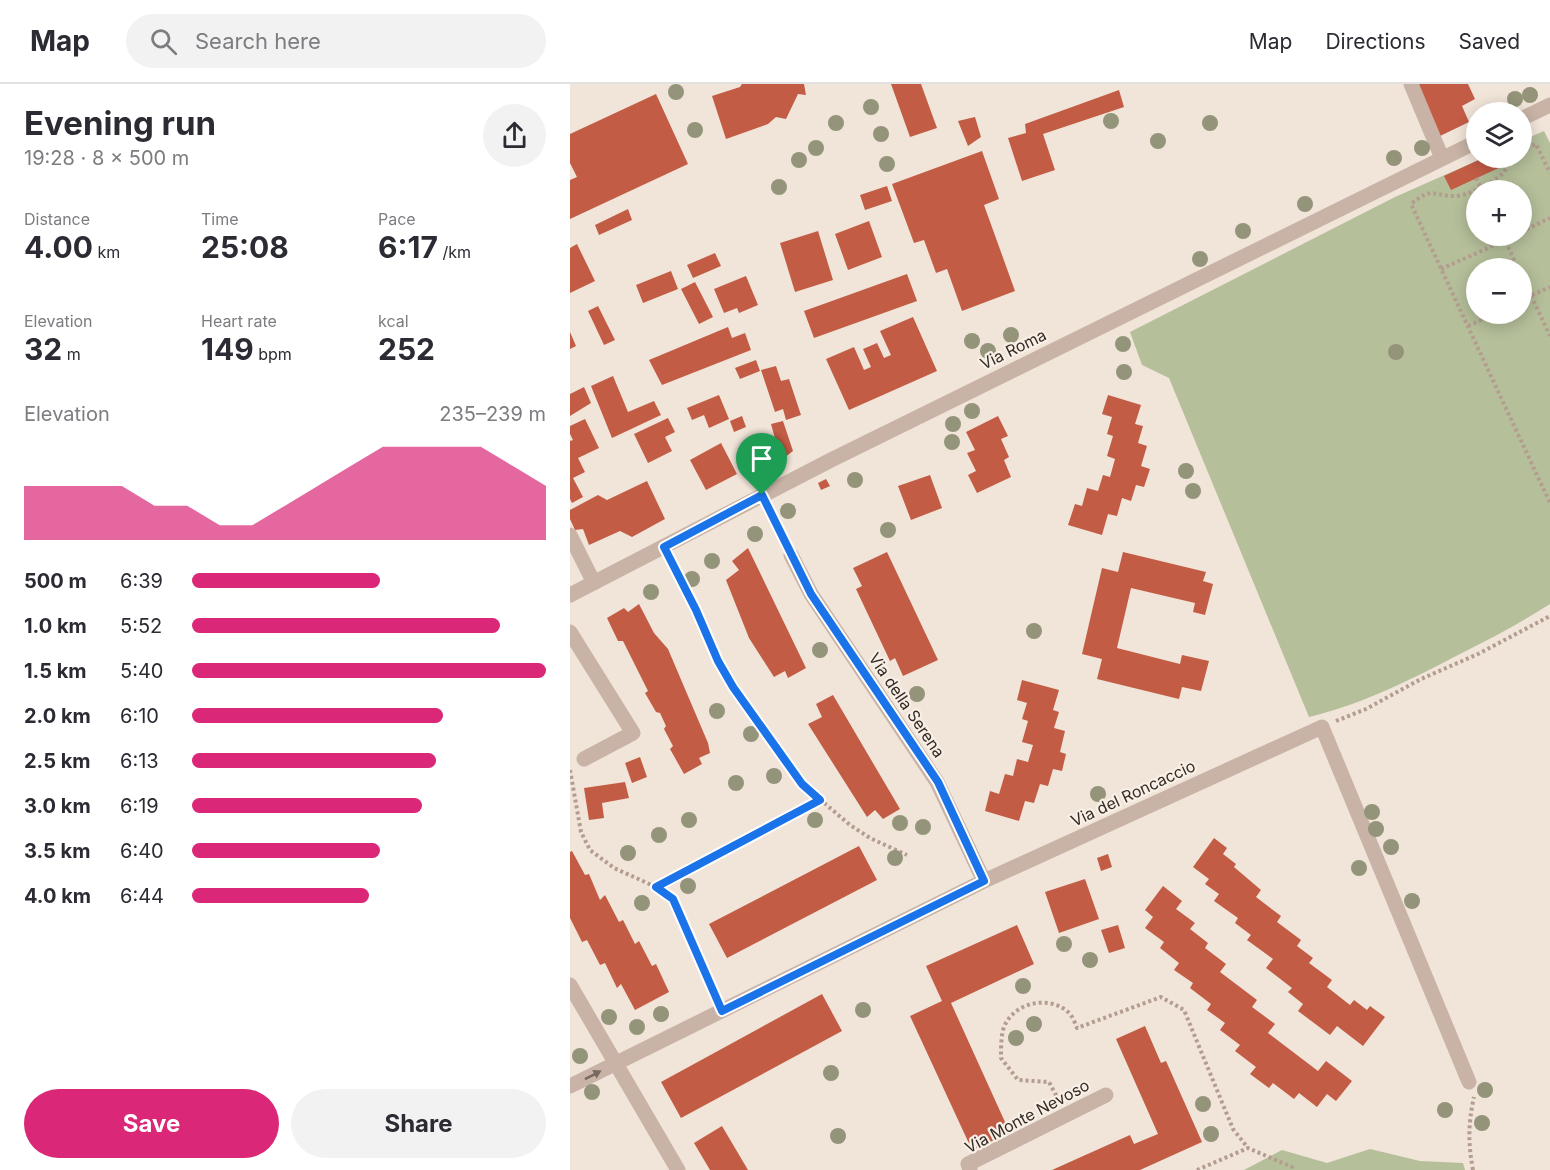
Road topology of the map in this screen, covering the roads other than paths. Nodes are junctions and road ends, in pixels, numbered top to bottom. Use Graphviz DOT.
graph roads {
  1 [pos="1411,84"];
  2 [pos="1550,105"];
  3 [pos="1532,114"];
  4 [pos="1466,147"];
  5 [pos="1442,158"];
  6 [pos="570,535"];
  7 [pos="791,555"];
  8 [pos="594,583"];
  9 [pos="570,596"];
  10 [pos="570,632"];
  11 [pos="584,759"];
  12 [pos="984,881"];
  13 [pos="570,985"];
  14 [pos="616,1063"];
  15 [pos="1469,1082"];
  16 [pos="570,1086"];
  17 [pos="1106,1095"];
  18 [pos="678,1170"];
  19 [pos="970,1170"];
  1 -- 5 [label="street"];
  2 -- 3 [label="street"];
  4 -- 5 [label="street, Via Roma"];
  5 -- 8 [label="street, Via Roma"];
  6 -- 8 [label="street"];
  7 -- 12 [label="street, Via della Serena"];
  8 -- 9 [label="street, Via Roma"];
  10 -- 11 [label="street"];
  12 -- 14 [label="street, Via del Roncaccio"];
  12 -- 15 [label="street, Via del Roncaccio"];
  13 -- 14 [label="street"];
  16 -- 14 [label="street, Via del Roncaccio, one-way"];
  14 -- 18 [label="street"];
  17 -- 19 [label="street, Via Monte Nevoso"];
}
